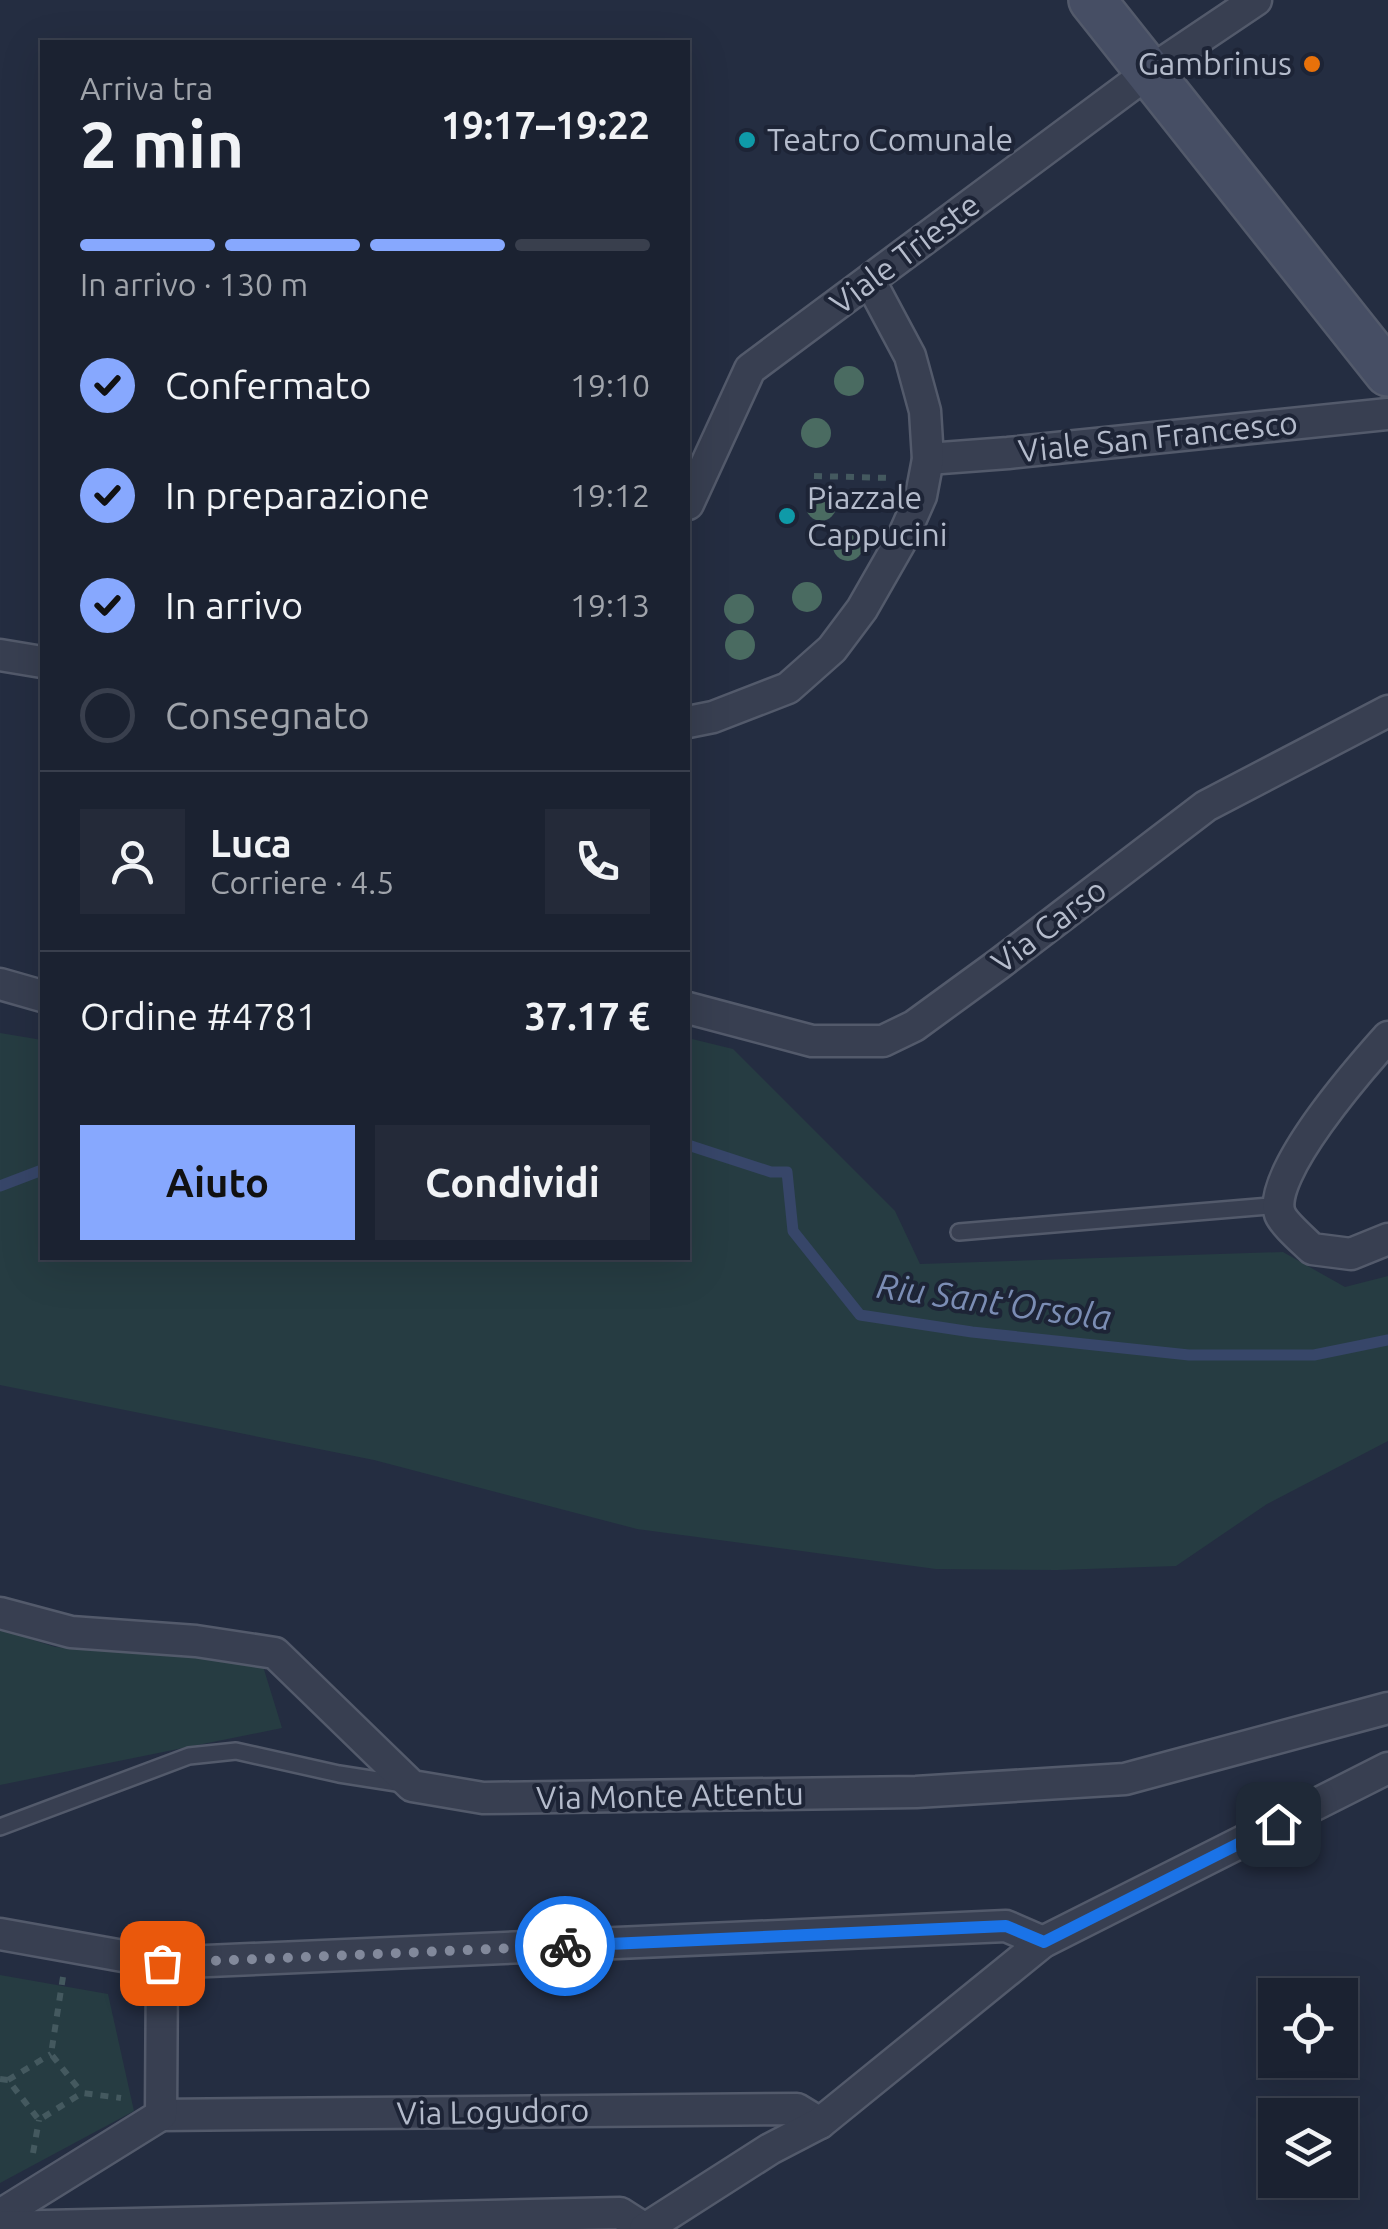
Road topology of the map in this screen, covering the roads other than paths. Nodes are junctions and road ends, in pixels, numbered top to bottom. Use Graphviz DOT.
graph roads {
  1 [pos="1092,0"];
  2 [pos="1256,0"];
  3 [pos="1149,72"];
  4 [pos="870,281"];
  5 [pos="1388,374"];
  6 [pos="1388,414"];
  7 [pos="928,458"];
  8 [pos="690,500"];
  9 [pos="0,655"];
  10 [pos="40,662"];
  11 [pos="1388,711"];
  12 [pos="690,722"];
  13 [pos="0,984"];
  14 [pos="40,995"];
  15 [pos="690,1009"];
  16 [pos="1388,1037"];
  17 [pos="1280,1204"];
  18 [pos="959,1232"];
  19 [pos="1388,1239"];
  20 [pos="0,1613"];
  21 [pos="1388,1708"];
  22 [pos="1388,1768"];
  23 [pos="412,1786"];
  24 [pos="0,1827"];
  25 [pos="0,1934"];
  26 [pos="1044,1942"];
  27 [pos="162,1963"];
  28 [pos="161,2109"];
  29 [pos="820,2123"];
  30 [pos="0,2215"];
  31 [pos="0,2227"];
  32 [pos="645,2229"];
  1 -- 3 [label="main road"];
  2 -- 3 [label="street, Viale Trieste"];
  3 -- 4 [label="street, Viale Trieste"];
  3 -- 5 [label="main road"];
  4 -- 7 [label="street"];
  4 -- 8 [label="street, Viale Trieste"];
  6 -- 7 [label="street, Viale San Francesco"];
  7 -- 12 [label="street"];
  9 -- 10 [label="street"];
  11 -- 15 [label="street, Via Carso"];
  13 -- 14 [label="street"];
  16 -- 17 [label="street"];
  17 -- 18 [label="lane"];
  17 -- 19 [label="street"];
  20 -- 23 [label="street"];
  21 -- 23 [label="street, Via Monte Attentu"];
  22 -- 26 [label="street"];
  23 -- 24 [label="lane"];
  25 -- 27 [label="street"];
  26 -- 27 [label="street"];
  26 -- 29 [label="street"];
  27 -- 28 [label="street"];
  28 -- 29 [label="street, Via Logudoro"];
  28 -- 30 [label="street"];
  29 -- 32 [label="street"];
  31 -- 32 [label="street"];
}
